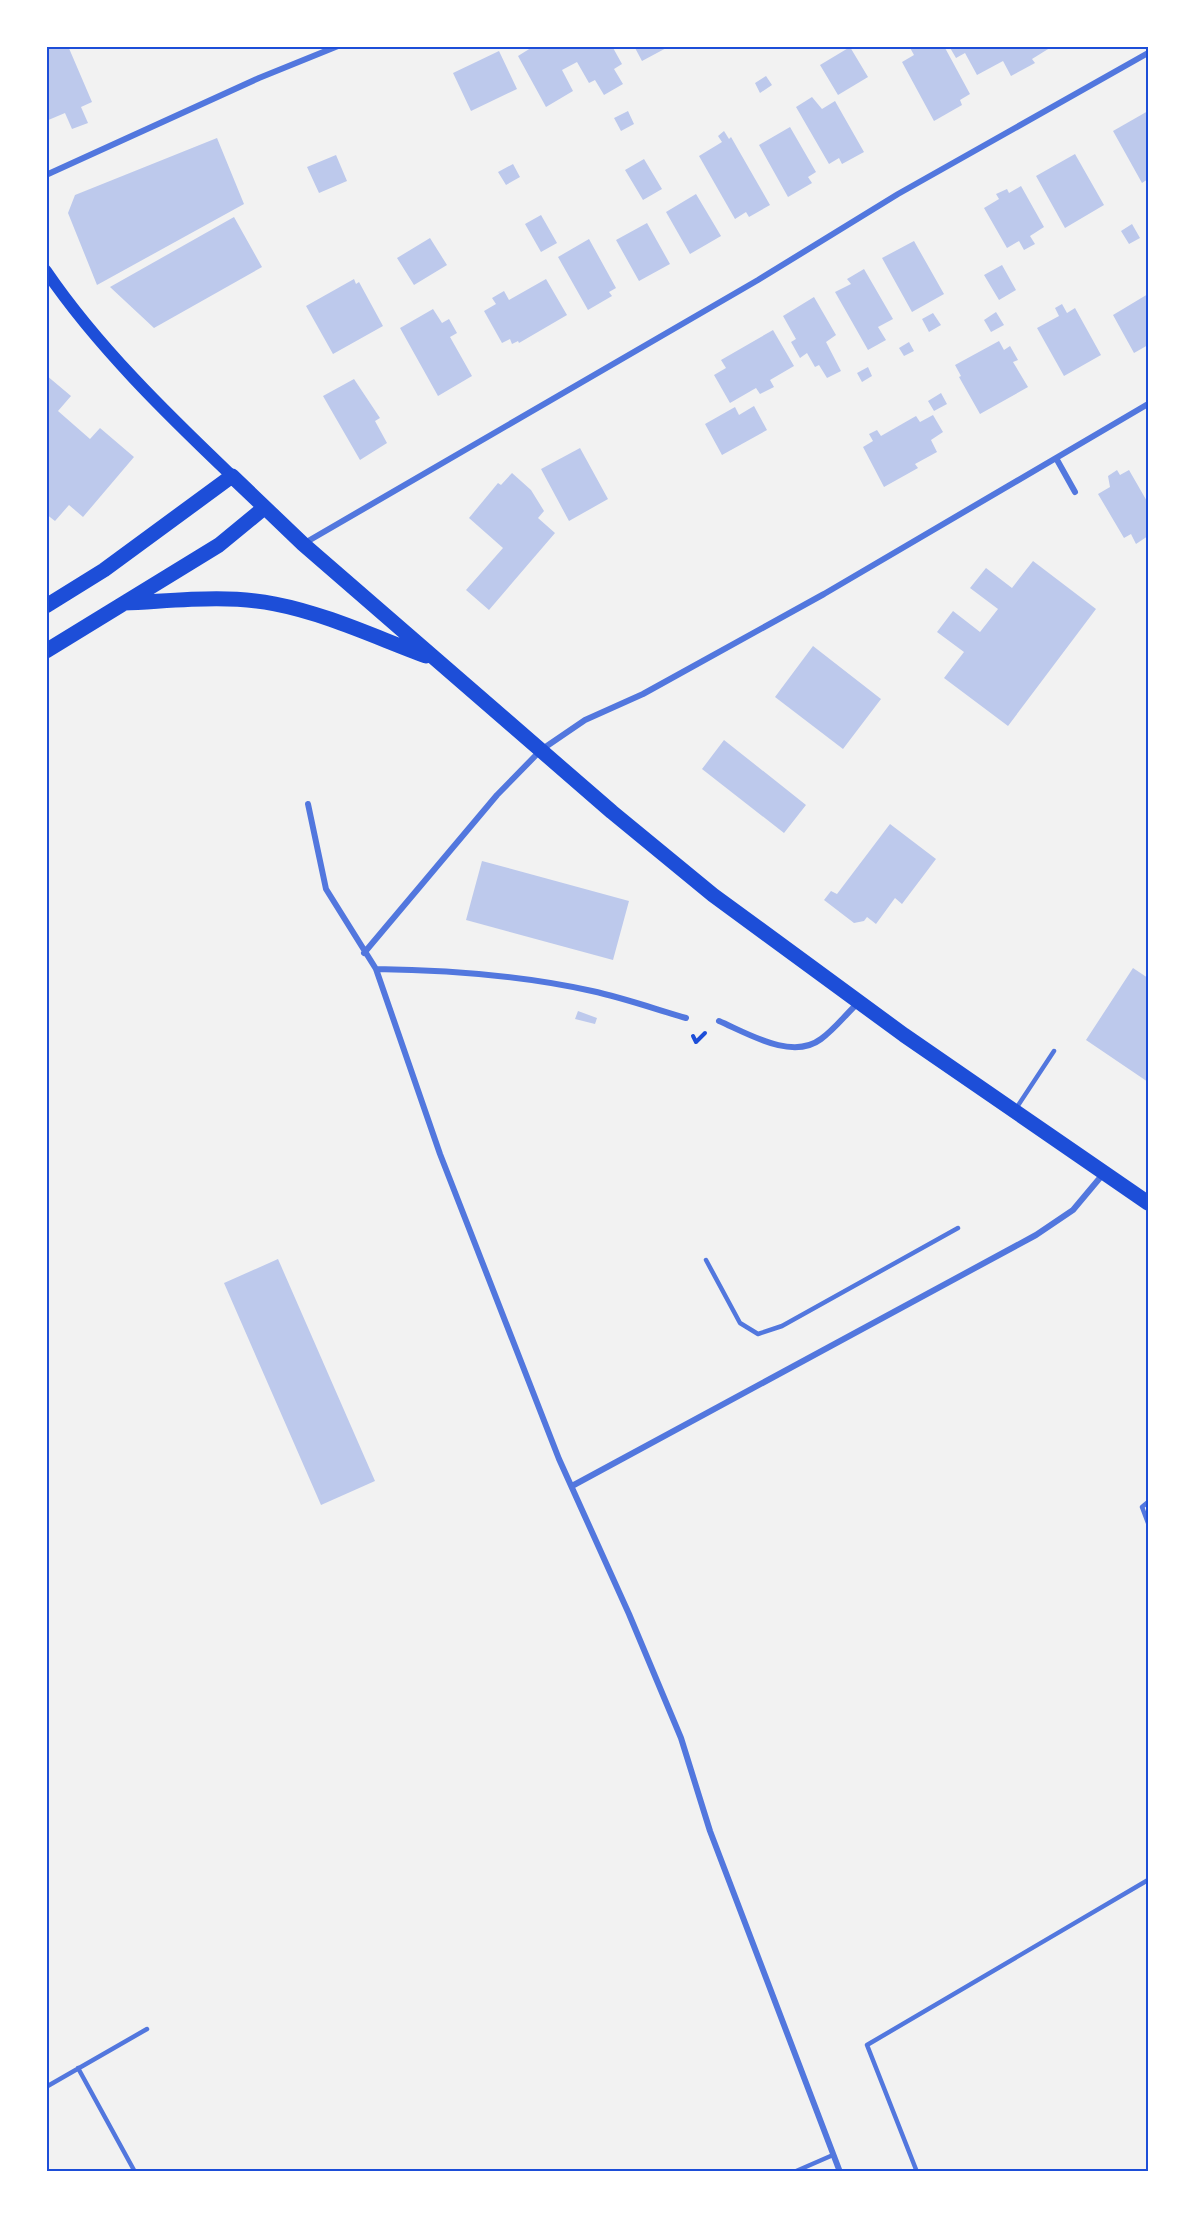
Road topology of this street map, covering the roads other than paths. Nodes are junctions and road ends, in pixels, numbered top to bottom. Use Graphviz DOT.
graph roads {
  1 [pos="338,46"];
  2 [pos="1149,53"];
  3 [pos="46,175"];
  4 [pos="46,271"];
  5 [pos="1149,404"];
  6 [pos="1056,458"];
  7 [pos="232,476"];
  8 [pos="1074,492"];
  9 [pos="264,508"];
  10 [pos="303,544"];
  11 [pos="124,603"];
  12 [pos="46,606"];
  13 [pos="46,651"];
  14 [pos="435,659"];
  15 [pos="541,750"];
  16 [pos="308,804"];
  17 [pos="364,953"];
  18 [pos="376,969"];
  19 [pos="858,1003"];
  20 [pos="686,1018"];
  21 [pos="719,1021"];
  22 [pos="1054,1052"];
  23 [pos="1014,1112"];
  24 [pos="1104,1173"];
  25 [pos="1149,1203"];
  26 [pos="958,1228"];
  27 [pos="706,1260"];
  28 [pos="572,1486"];
  29 [pos="1149,1502"];
  30 [pos="1149,1523"];
  31 [pos="1149,1880"];
  32 [pos="147,2029"];
  33 [pos="78,2068"];
  34 [pos="46,2086"];
  35 [pos="833,2155"];
  36 [pos="135,2172"];
  37 [pos="794,2172"];
  38 [pos="840,2172"];
  39 [pos="917,2172"];
  1 -- 3 [label="street"];
  2 -- 10 [label="street"];
  4 -- 7 [label="main road"];
  5 -- 6 [label="street"];
  6 -- 8 [label="street"];
  6 -- 15 [label="street"];
  7 -- 9 [label="main road"];
  7 -- 12 [label="main road"];
  9 -- 10 [label="main road"];
  9 -- 11 [label="main road"];
  10 -- 14 [label="main road"];
  11 -- 13 [label="main road"];
  11 -- 14 [label="main road"];
  14 -- 15 [label="main road"];
  15 -- 17 [label="street"];
  15 -- 19 [label="main road"];
  16 -- 17 [label="street"];
  17 -- 18 [label="street"];
  18 -- 20 [label="street"];
  18 -- 28 [label="street"];
  19 -- 21 [label="street"];
  19 -- 23 [label="main road"];
  22 -- 23 [label="lane"];
  23 -- 24 [label="main road"];
  24 -- 25 [label="main road"];
  24 -- 28 [label="street"];
  26 -- 27 [label="lane"];
  28 -- 35 [label="street"];
  29 -- 30 [label="lane"];
  31 -- 39 [label="lane"];
  32 -- 33 [label="lane"];
  33 -- 34 [label="lane"];
  33 -- 36 [label="lane"];
  35 -- 37 [label="lane"];
  35 -- 38 [label="street"];
}
